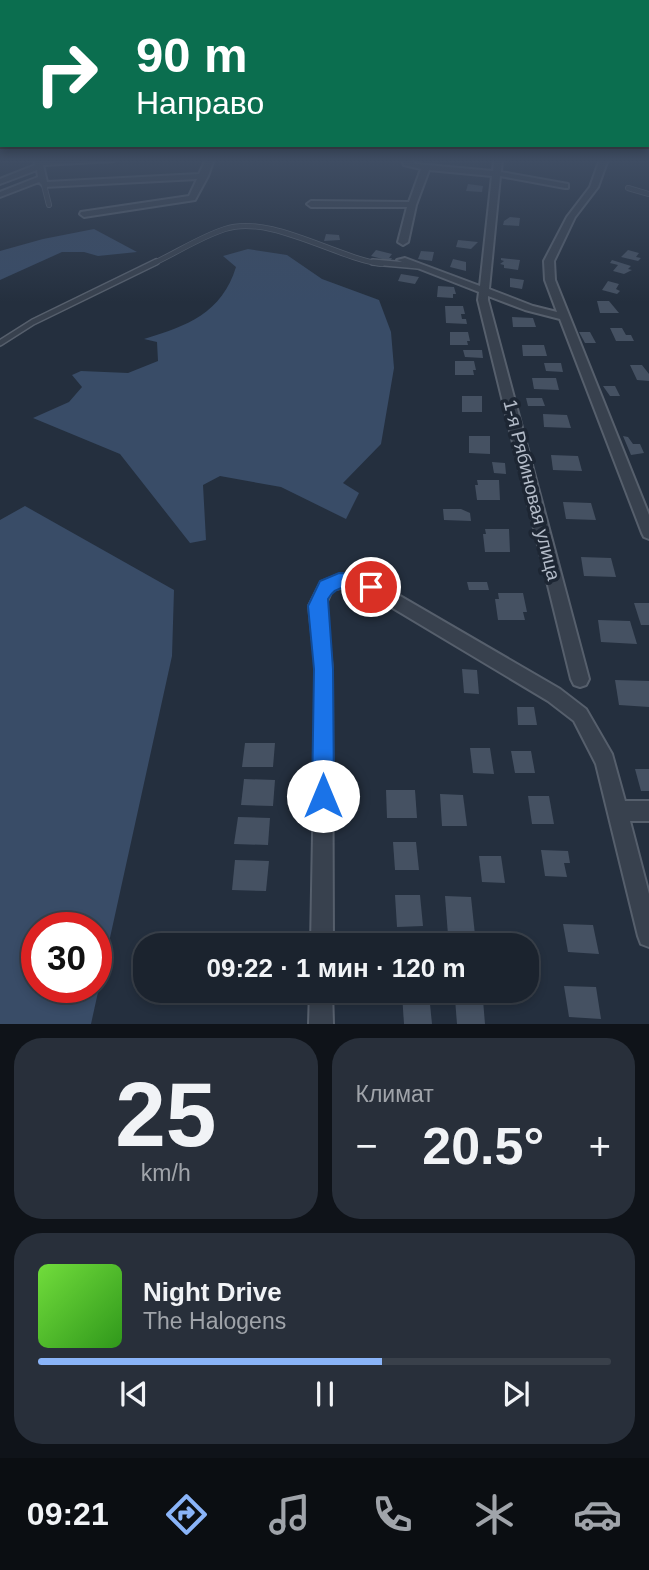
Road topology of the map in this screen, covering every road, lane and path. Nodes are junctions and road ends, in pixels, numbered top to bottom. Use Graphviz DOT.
graph roads {
  1 [pos="134,207"];
  2 [pos="412,207"];
  3 [pos="492,207"];
  4 [pos="579,207"];
  5 [pos="84,214"];
  6 [pos="402,242"];
  7 [pos="402,260"];
  8 [pos="418,266"];
  9 [pos="483,295"];
  10 [pos="564,317"];
  11 [pos="0,343"];
  12 [pos="649,533"];
  13 [pos="580,679"];
  14 [pos="618,811"];
  15 [pos="649,811"];
  16 [pos="321,933"];
  17 [pos="649,936"];
  18 [pos="321,1003"];
  19 [pos="321,1024"];
  1 -- 5 [label="street"];
  2 -- 6 [label="street"];
  3 -- 9 [label="street"];
  4 -- 10 [label="street"];
  7 -- 8 [label="street"];
  8 -- 9 [label="street"];
  8 -- 11 [label="lane"];
  9 -- 10 [label="street"];
  9 -- 13 [label="street, 1-я Рябиновая улица"];
  10 -- 12 [label="street"];
  14 -- 15 [label="street"];
  14 -- 16 [label="street"];
  14 -- 17 [label="street"];
  18 -- 19 [label="street"];
}
